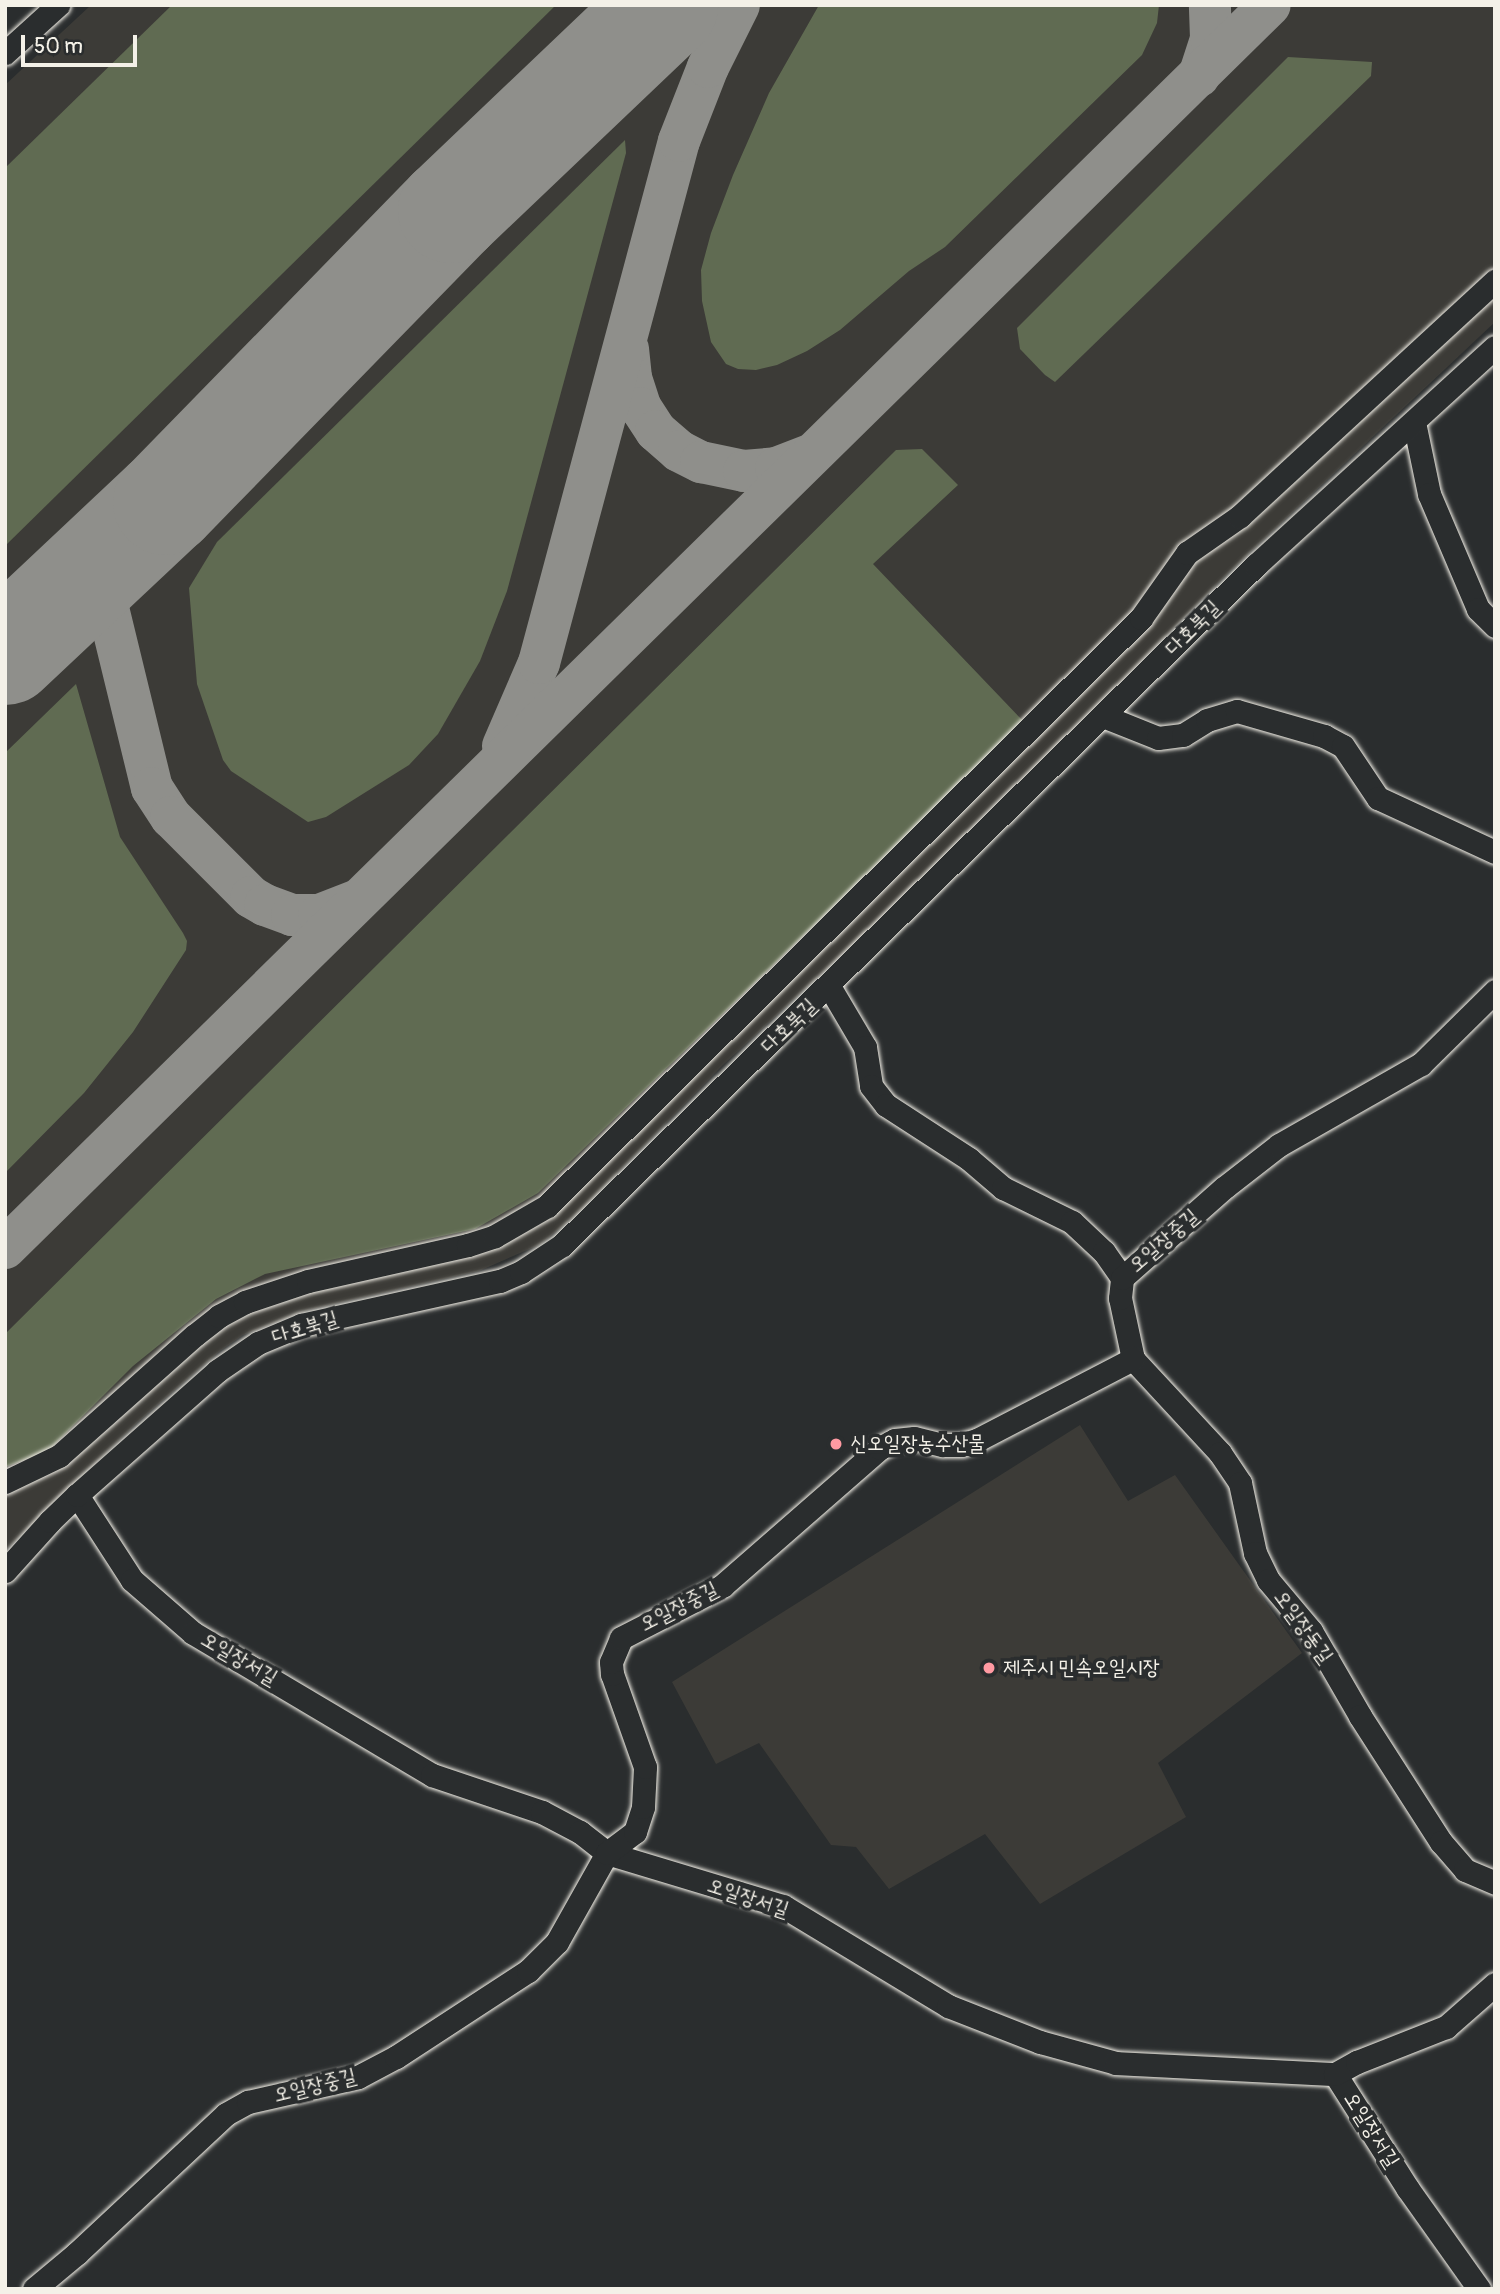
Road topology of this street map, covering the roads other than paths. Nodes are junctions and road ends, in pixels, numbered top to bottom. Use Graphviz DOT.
graph roads {
  1 [pos="58,5"];
  2 [pos="5,53"];
  3 [pos="1495,281"];
  4 [pos="1495,347"];
  5 [pos="1414,422"];
  6 [pos="1495,626"];
  7 [pos="1103,716"];
  8 [pos="1495,852"];
  9 [pos="829,986"];
  10 [pos="1495,991"];
  11 [pos="1122,1278"];
  12 [pos="1133,1359"];
  13 [pos="5,1482"];
  14 [pos="77,1496"];
  15 [pos="5,1571"];
  16 [pos="607,1853"];
  17 [pos="1495,1883"];
  18 [pos="1495,1984"];
  19 [pos="1335,2074"];
  20 [pos="34,2289"];
  21 [pos="1479,2289"];
  1 -- 2 [label="street"];
  3 -- 13 [label="street"];
  4 -- 5 [label="street, 다호북길"];
  5 -- 6 [label="street"];
  5 -- 7 [label="street, 다호북길"];
  7 -- 8 [label="street"];
  7 -- 9 [label="street, 다호북길"];
  9 -- 11 [label="street"];
  9 -- 14 [label="street, 다호북길"];
  10 -- 11 [label="street, 오일장중길"];
  11 -- 12 [label="street, 오일장중길"];
  12 -- 16 [label="street, 오일장중길"];
  12 -- 17 [label="street, 오일장동길"];
  14 -- 15 [label="street, 다호북길"];
  14 -- 16 [label="street, 오일장서길"];
  16 -- 19 [label="street, 오일장서길"];
  16 -- 20 [label="street, 오일장중길"];
  18 -- 19 [label="street"];
  19 -- 21 [label="street, 오일장서길"];
}
